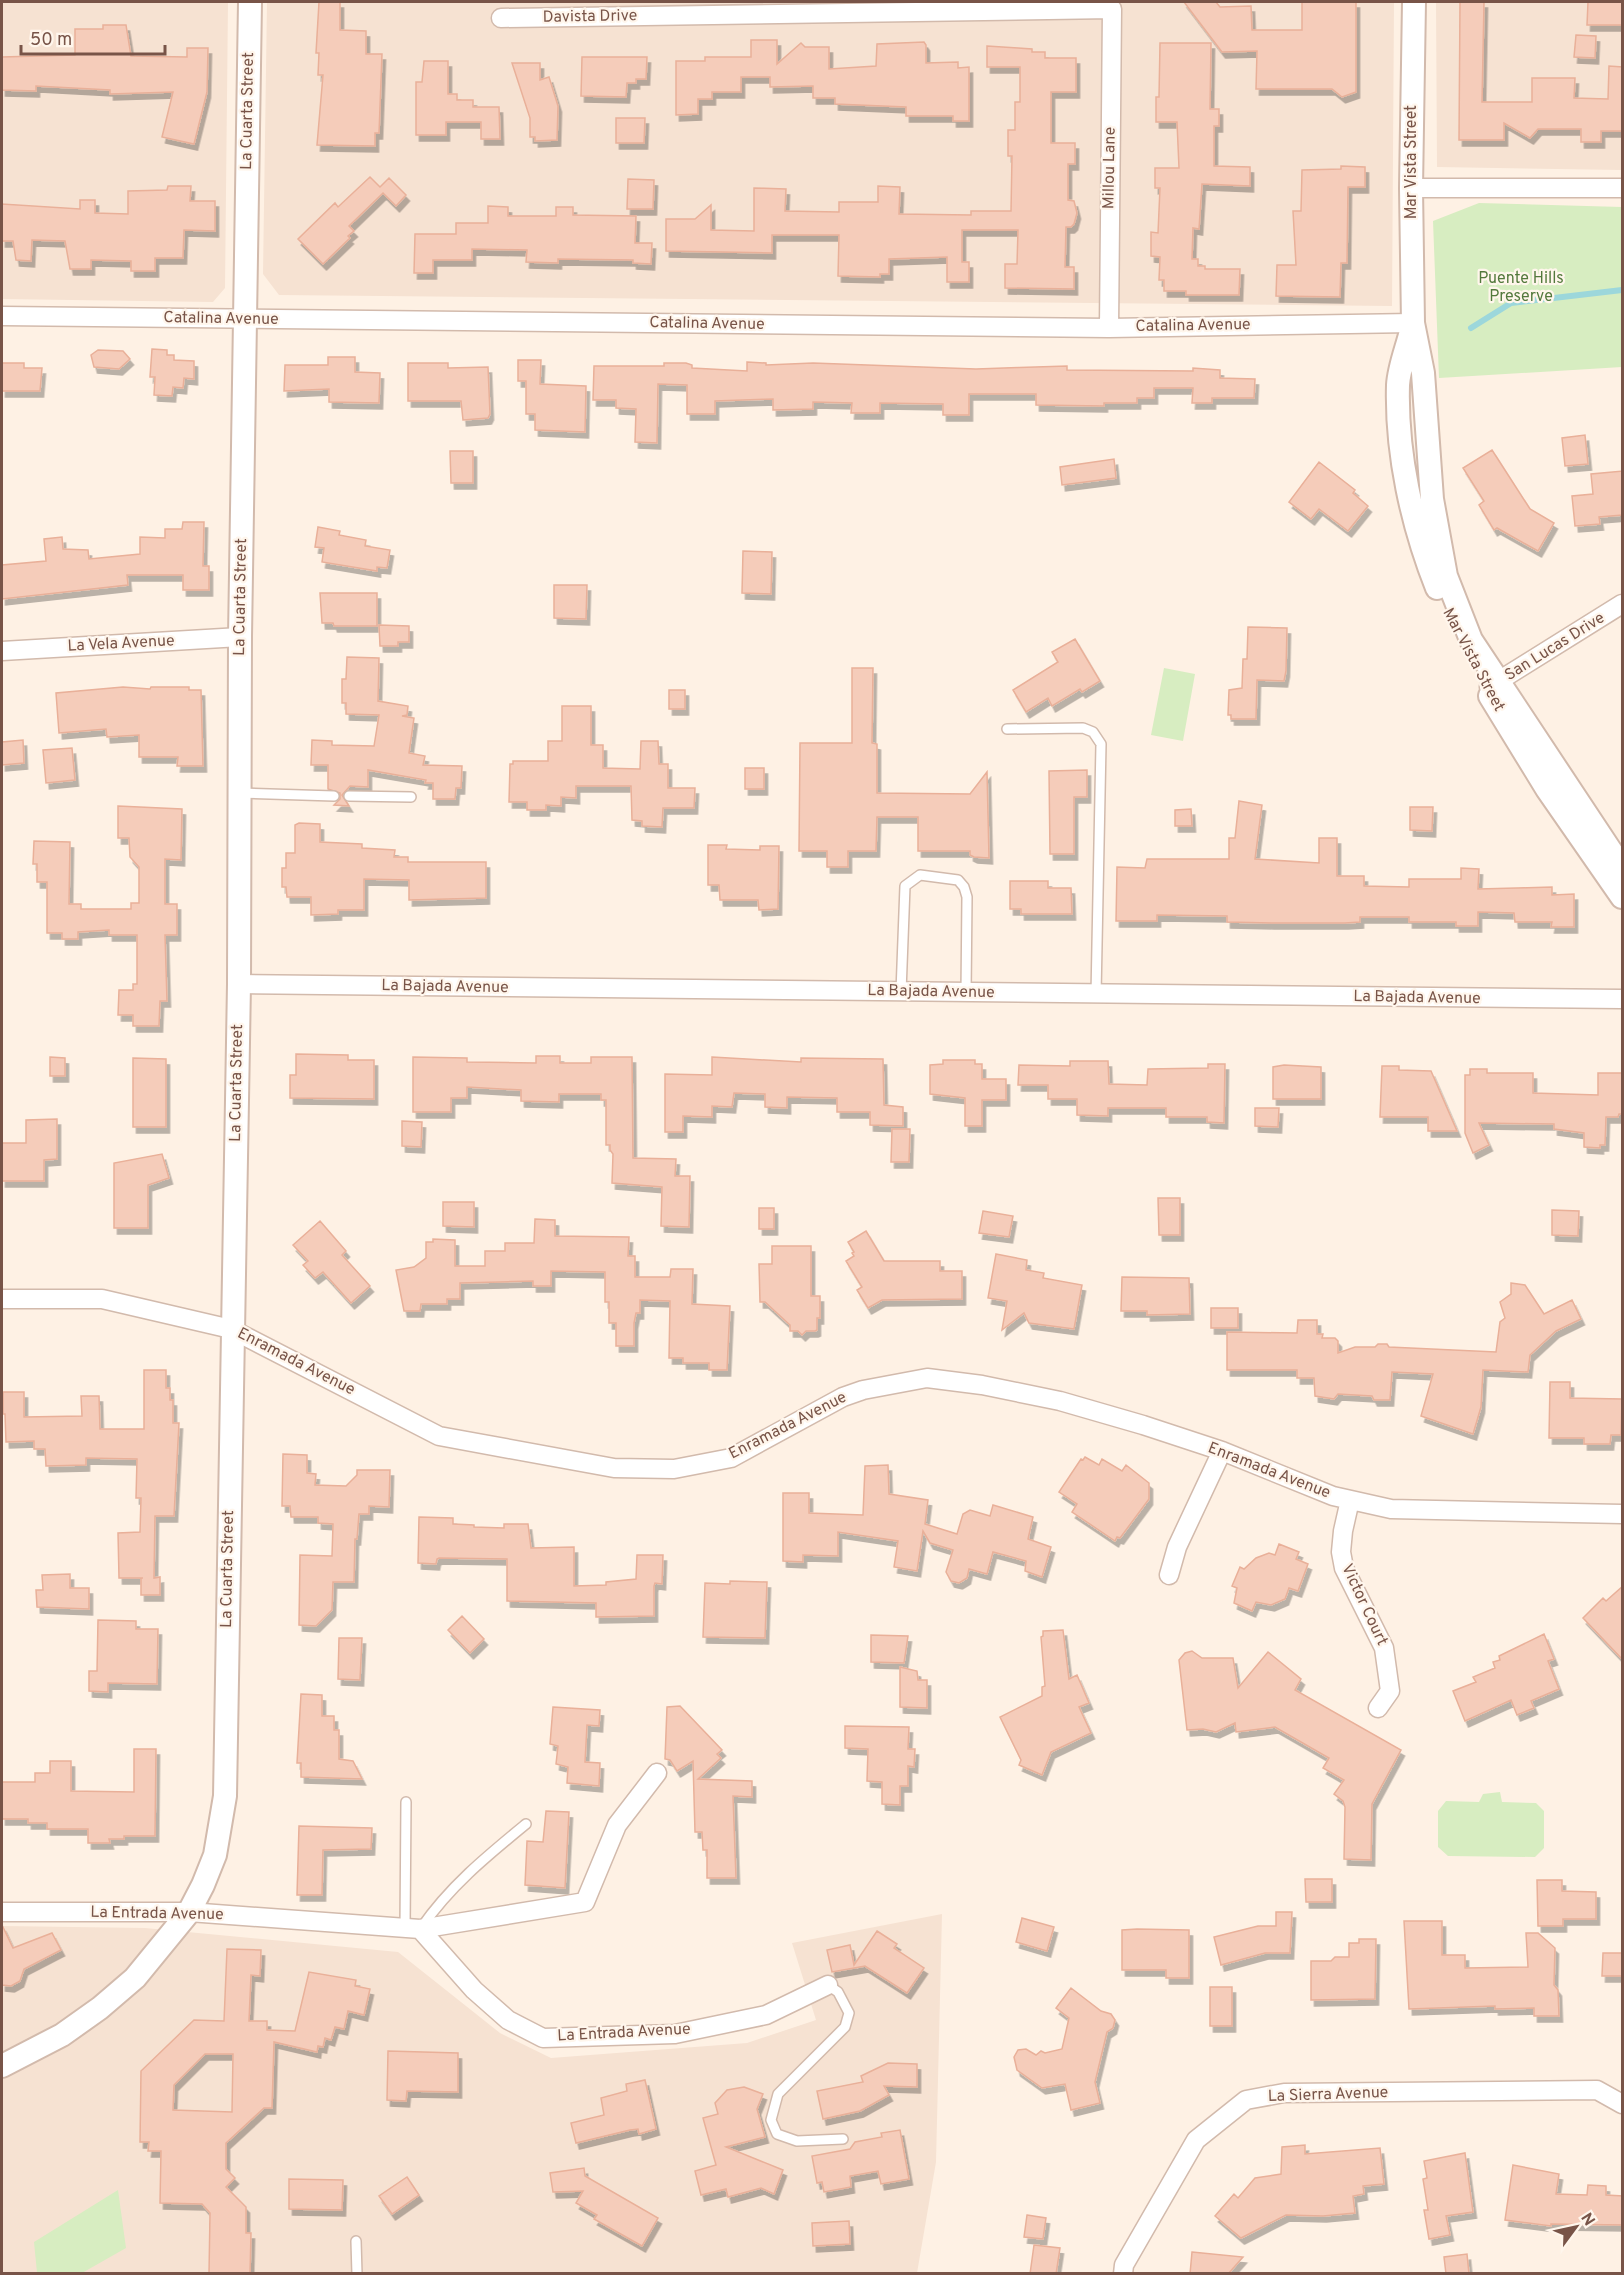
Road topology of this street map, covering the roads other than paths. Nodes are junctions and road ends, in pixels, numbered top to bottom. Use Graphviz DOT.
graph roads {
  1 [pos="250,2"];
  2 [pos="1414,2"];
  3 [pos="1112,9"];
  4 [pos="501,18"];
  5 [pos="1411,188"];
  6 [pos="1623,188"];
  7 [pos="2,316"];
  8 [pos="246,319"];
  9 [pos="1413,323"];
  10 [pos="1108,328"];
  11 [pos="1623,604"];
  12 [pos="240,637"];
  13 [pos="2,651"];
  14 [pos="1492,685"];
  15 [pos="1007,729"];
  16 [pos="240,793"];
  17 [pos="334,796"];
  18 [pos="349,796"];
  19 [pos="411,797"];
  20 [pos="1623,868"];
  21 [pos="1623,897"];
  22 [pos="239,984"];
  23 [pos="900,992"];
  24 [pos="966,993"];
  25 [pos="1096,994"];
  26 [pos="1623,999"];
  27 [pos="2,1299"];
  28 [pos="231,1329"];
  29 [pos="1222,1451"];
  30 [pos="1350,1500"];
  31 [pos="1623,1514"];
  32 [pos="1169,1575"];
  33 [pos="1378,1708"];
  34 [pos="657,1773"];
  35 [pos="406,1802"];
  36 [pos="526,1824"];
  37 [pos="2,1912"];
  38 [pos="189,1912"];
  39 [pos="413,1929"];
  40 [pos="828,1985"];
  41 [pos="2,2066"];
  42 [pos="1623,2104"];
  43 [pos="843,2139"];
  44 [pos="356,2241"];
  45 [pos="357,2274"];
  46 [pos="1124,2274"];
  1 -- 8 [label="street, La Cuarta Street"];
  2 -- 5 [label="street, Mar Vista Street"];
  3 -- 4 [label="street, Davista Drive"];
  3 -- 10 [label="street, Millou Lane"];
  5 -- 6 [label="street"];
  5 -- 9 [label="street, Mar Vista Street"];
  7 -- 8 [label="street, Catalina Avenue"];
  8 -- 10 [label="street, Catalina Avenue"];
  8 -- 12 [label="street, La Cuarta Street"];
  9 -- 10 [label="street, Catalina Avenue"];
  9 -- 14 [label="street, Mar Vista Street"];
  11 -- 14 [label="street, San Lucas Drive"];
  12 -- 13 [label="street, La Vela Avenue"];
  12 -- 16 [label="street, La Cuarta Street"];
  14 -- 20 [label="street, Mar Vista Street"];
  14 -- 21 [label="street, Mar Vista Street"];
  15 -- 25 [label="lane"];
  16 -- 17 [label="lane"];
  16 -- 22 [label="street, La Cuarta Street"];
  18 -- 19 [label="lane"];
  22 -- 23 [label="street, La Bajada Avenue"];
  22 -- 28 [label="street, La Cuarta Street"];
  23 -- 24 [label="street, La Bajada Avenue"];
  23 -- 24 [label="lane"];
  24 -- 25 [label="street, La Bajada Avenue"];
  25 -- 26 [label="street, La Bajada Avenue"];
  27 -- 28 [label="street, Enramada Avenue"];
  28 -- 29 [label="street, Enramada Avenue"];
  28 -- 38 [label="street, La Cuarta Street"];
  29 -- 30 [label="street, Enramada Avenue"];
  29 -- 32 [label="street"];
  30 -- 31 [label="street, Enramada Avenue"];
  30 -- 33 [label="street, Victor Court"];
  34 -- 39 [label="street, La Entrada Avenue"];
  35 -- 39 [label="lane"];
  36 -- 39 [label="lane"];
  37 -- 38 [label="street, La Entrada Avenue"];
  38 -- 39 [label="street, La Entrada Avenue"];
  38 -- 41 [label="street, La Cuarta Street"];
  39 -- 40 [label="street, La Entrada Avenue"];
  40 -- 43 [label="lane"];
  42 -- 46 [label="street, La Sierra Avenue"];
  44 -- 45 [label="lane"];
}
